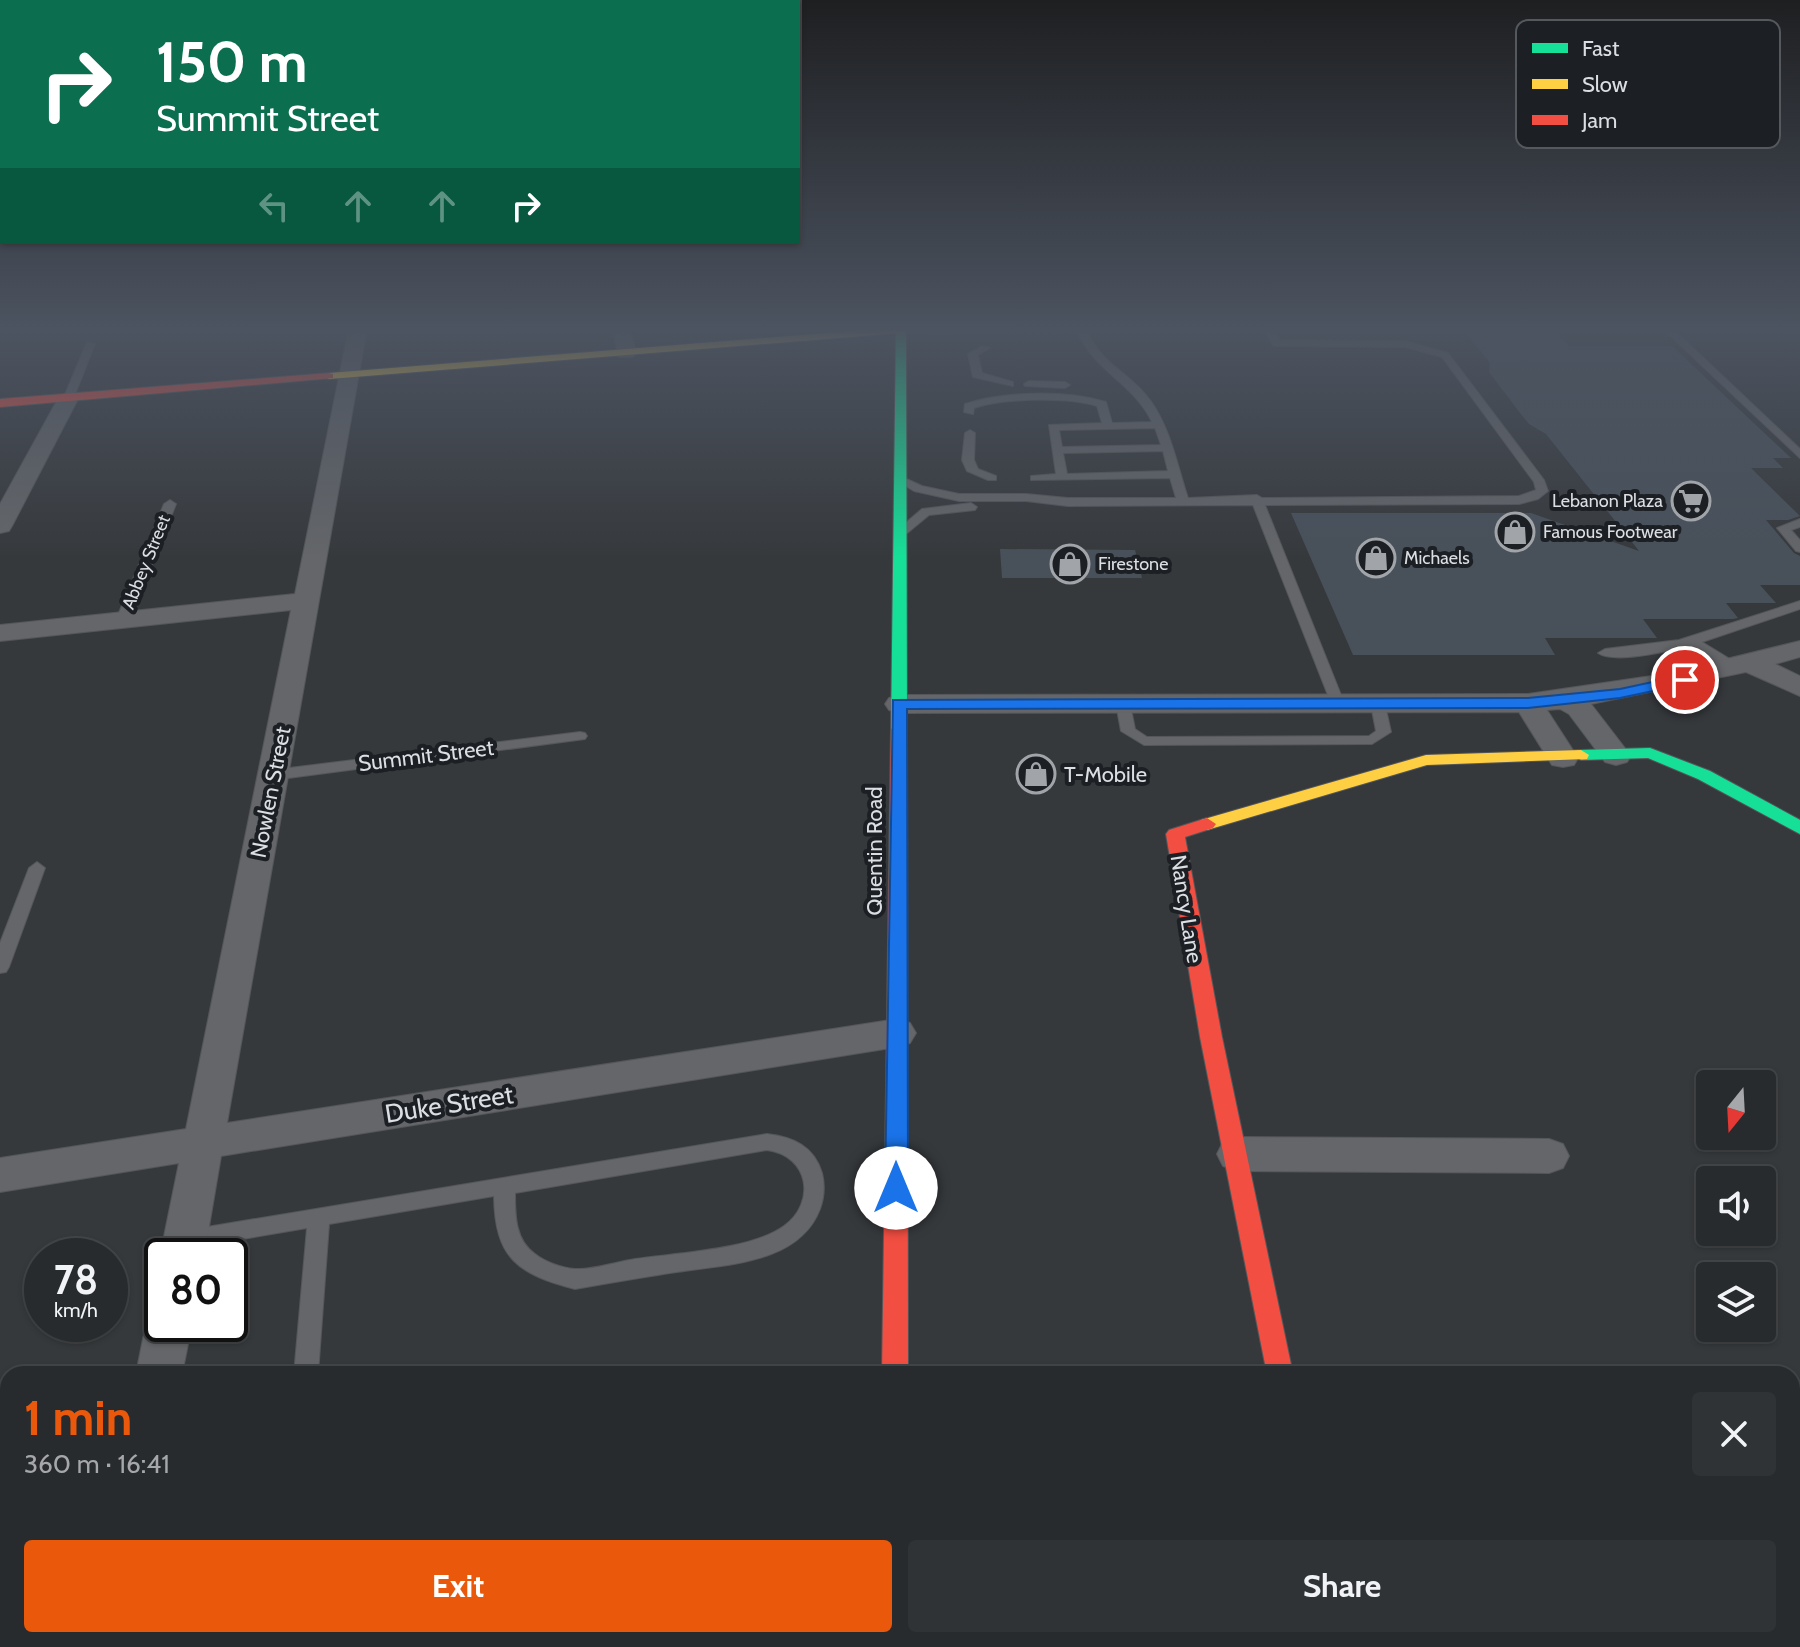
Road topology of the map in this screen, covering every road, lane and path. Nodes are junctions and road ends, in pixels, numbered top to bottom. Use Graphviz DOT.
graph roads {
  1 [pos="65,405"];
  2 [pos="343,405"];
  3 [pos="900,405"];
  4 [pos="971,405"];
  5 [pos="1102,405"];
  6 [pos="1146,405"];
  7 [pos="1482,405"];
  8 [pos="1747,405"];
  9 [pos="969,412"];
  10 [pos="1158,425"];
  11 [pos="1108,426"];
  12 [pos="970,433"];
  13 [pos="1165,448"];
  14 [pos="1058,450"];
  15 [pos="1800,455"];
  16 [pos="1174,474"];
  17 [pos="1062,476"];
  18 [pos="992,478"];
  19 [pos="1035,478"];
  20 [pos="900,479"];
  21 [pos="1257,499"];
  22 [pos="1068,502"];
  23 [pos="1183,502"];
  24 [pos="170,504"];
  25 [pos="1800,523"];
  26 [pos="0,526"];
  27 [pos="900,534"];
  28 [pos="1800,548"];
  29 [pos="306,601"];
  30 [pos="1800,605"];
  31 [pos="123,620"];
  32 [pos="0,633"];
  33 [pos="1691,641"];
  34 [pos="1800,649"];
  35 [pos="1605,653"];
  36 [pos="1742,665"];
  37 [pos="1800,687"];
  38 [pos="1567,700"];
  39 [pos="1528,703"];
  40 [pos="899,704"];
  41 [pos="1123,704"];
  42 [pos="1338,705"];
  43 [pos="1378,705"];
  44 [pos="580,736"];
  45 [pos="1616,756"];
  46 [pos="1563,758"];
  47 [pos="273,775"];
  48 [pos="1800,828"];
  49 [pos="37,868"];
  50 [pos="0,967"];
  51 [pos="897,1033"];
  52 [pos="204,1143"];
  53 [pos="1237,1154"];
  54 [pos="1549,1156"];
  55 [pos="0,1175"];
  56 [pos="504,1186"];
  57 [pos="319,1217"];
  58 [pos="185,1238"];
  59 [pos="227,1238"];
  60 [pos="165,1342"];
  61 [pos="161,1366"];
  62 [pos="307,1366"];
  63 [pos="895,1366"];
  64 [pos="1278,1366"];
  1 -- 26 [label="street"];
  2 -- 29 [label="street, Nowlen Street"];
  3 -- 20 [label="main road, Quentin Road"];
  4 -- 9 [label="lane"];
  5 -- 11 [label="lane"];
  6 -- 10 [label="lane"];
  7 -- 21 [label="lane"];
  8 -- 15 [label="lane"];
  10 -- 11 [label="lane"];
  10 -- 13 [label="lane"];
  11 -- 14 [label="lane"];
  12 -- 18 [label="lane"];
  13 -- 14 [label="lane"];
  13 -- 16 [label="lane"];
  14 -- 17 [label="lane"];
  16 -- 17 [label="lane"];
  16 -- 23 [label="lane"];
  17 -- 19 [label="lane"];
  20 -- 22 [label="lane"];
  20 -- 27 [label="main road, Quentin Road"];
  21 -- 23 [label="lane"];
  21 -- 42 [label="lane"];
  22 -- 23 [label="lane"];
  22 -- 27 [label="lane"];
  24 -- 31 [label="lane, Abbey Street"];
  25 -- 28 [label="lane"];
  27 -- 40 [label="main road, Quentin Road"];
  29 -- 31 [label="street"];
  29 -- 47 [label="street, Nowlen Street"];
  30 -- 33 [label="lane"];
  31 -- 32 [label="street"];
  33 -- 35 [label="lane"];
  33 -- 36 [label="lane"];
  34 -- 36 [label="street"];
  36 -- 37 [label="street"];
  36 -- 38 [label="street"];
  38 -- 39 [label="street"];
  38 -- 45 [label="street"];
  39 -- 43 [label="street"];
  39 -- 46 [label="street"];
  40 -- 41 [label="street"];
  40 -- 51 [label="main road, Quentin Road"];
  41 -- 42 [label="street"];
  41 -- 43 [label="lane"];
  42 -- 43 [label="street"];
  44 -- 47 [label="lane, Summit Street"];
  45 -- 46 [label="main road"];
  45 -- 48 [label="main road"];
  46 -- 53 [label="main road, Nancy Lane"];
  47 -- 52 [label="street, Nowlen Street"];
  49 -- 50 [label="lane"];
  51 -- 52 [label="street, Duke Street"];
  51 -- 63 [label="main road, Quentin Road"];
  52 -- 55 [label="street, Duke Street"];
  52 -- 58 [label="street, Nowlen Street"];
  53 -- 54 [label="street"];
  53 -- 64 [label="main road, Nancy Lane"];
  56 -- 56 [label="lane"];
  56 -- 57 [label="lane"];
  57 -- 59 [label="lane"];
  57 -- 62 [label="lane"];
  60 -- 61 [label="street"];
}
